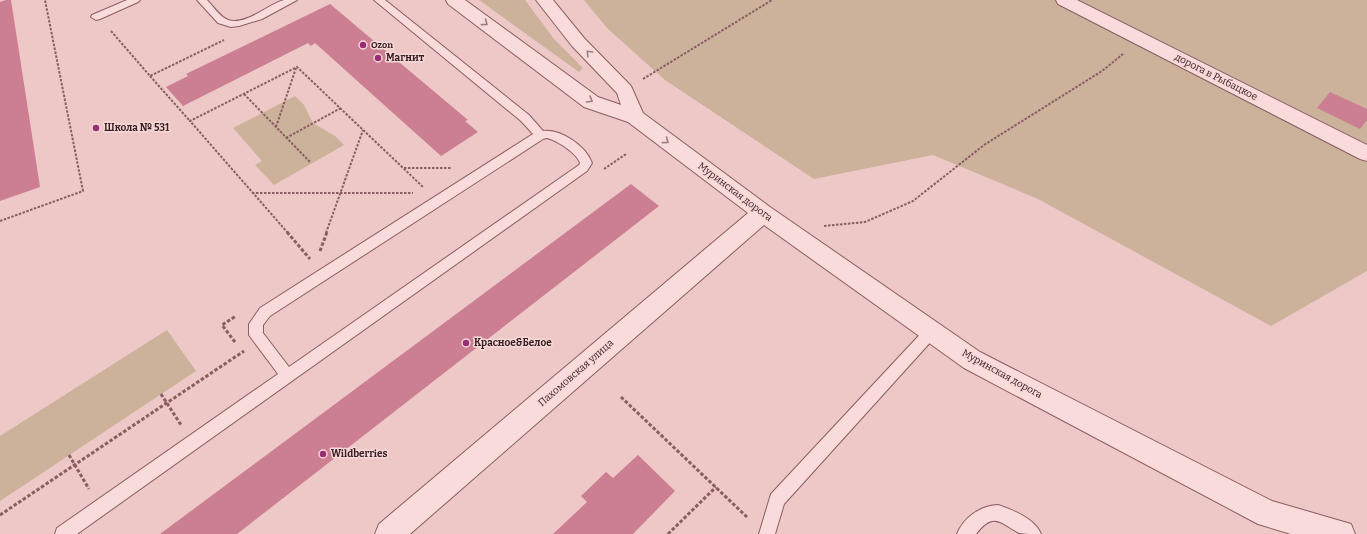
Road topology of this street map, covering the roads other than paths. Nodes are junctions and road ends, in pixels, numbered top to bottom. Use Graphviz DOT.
graph roads {
  1 [pos="135,0"];
  2 [pos="202,0"];
  3 [pos="292,0"];
  4 [pos="378,0"];
  5 [pos="454,0"];
  6 [pos="544,0"];
  7 [pos="1064,0"];
  8 [pos="97,16"];
  9 [pos="635,117"];
  10 [pos="540,135"];
  11 [pos="1364,147"];
  12 [pos="762,213"];
  13 [pos="931,332"];
  14 [pos="288,376"];
  15 [pos="63,534"];
  16 [pos="389,534"];
  17 [pos="767,534"];
  18 [pos="965,534"];
  19 [pos="1033,534"];
  20 [pos="1340,534"];
  1 -- 8 [label="lane"];
  2 -- 3 [label="lane"];
  4 -- 10 [label="lane"];
  5 -- 9 [label="street, Муринская дорога, one-way"];
  9 -- 6 [label="street, one-way"];
  7 -- 11 [label="street, дорога в Рыбацкое"];
  9 -- 12 [label="street, Муринская дорога, one-way"];
  10 -- 14 [label="lane"];
  10 -- 14 [label="lane"];
  12 -- 13 [label="street, Муринская дорога"];
  12 -- 16 [label="street, Пахомовская улица"];
  13 -- 17 [label="lane"];
  13 -- 20 [label="street, Муринская дорога"];
  14 -- 15 [label="lane"];
  18 -- 19 [label="lane"];
}
